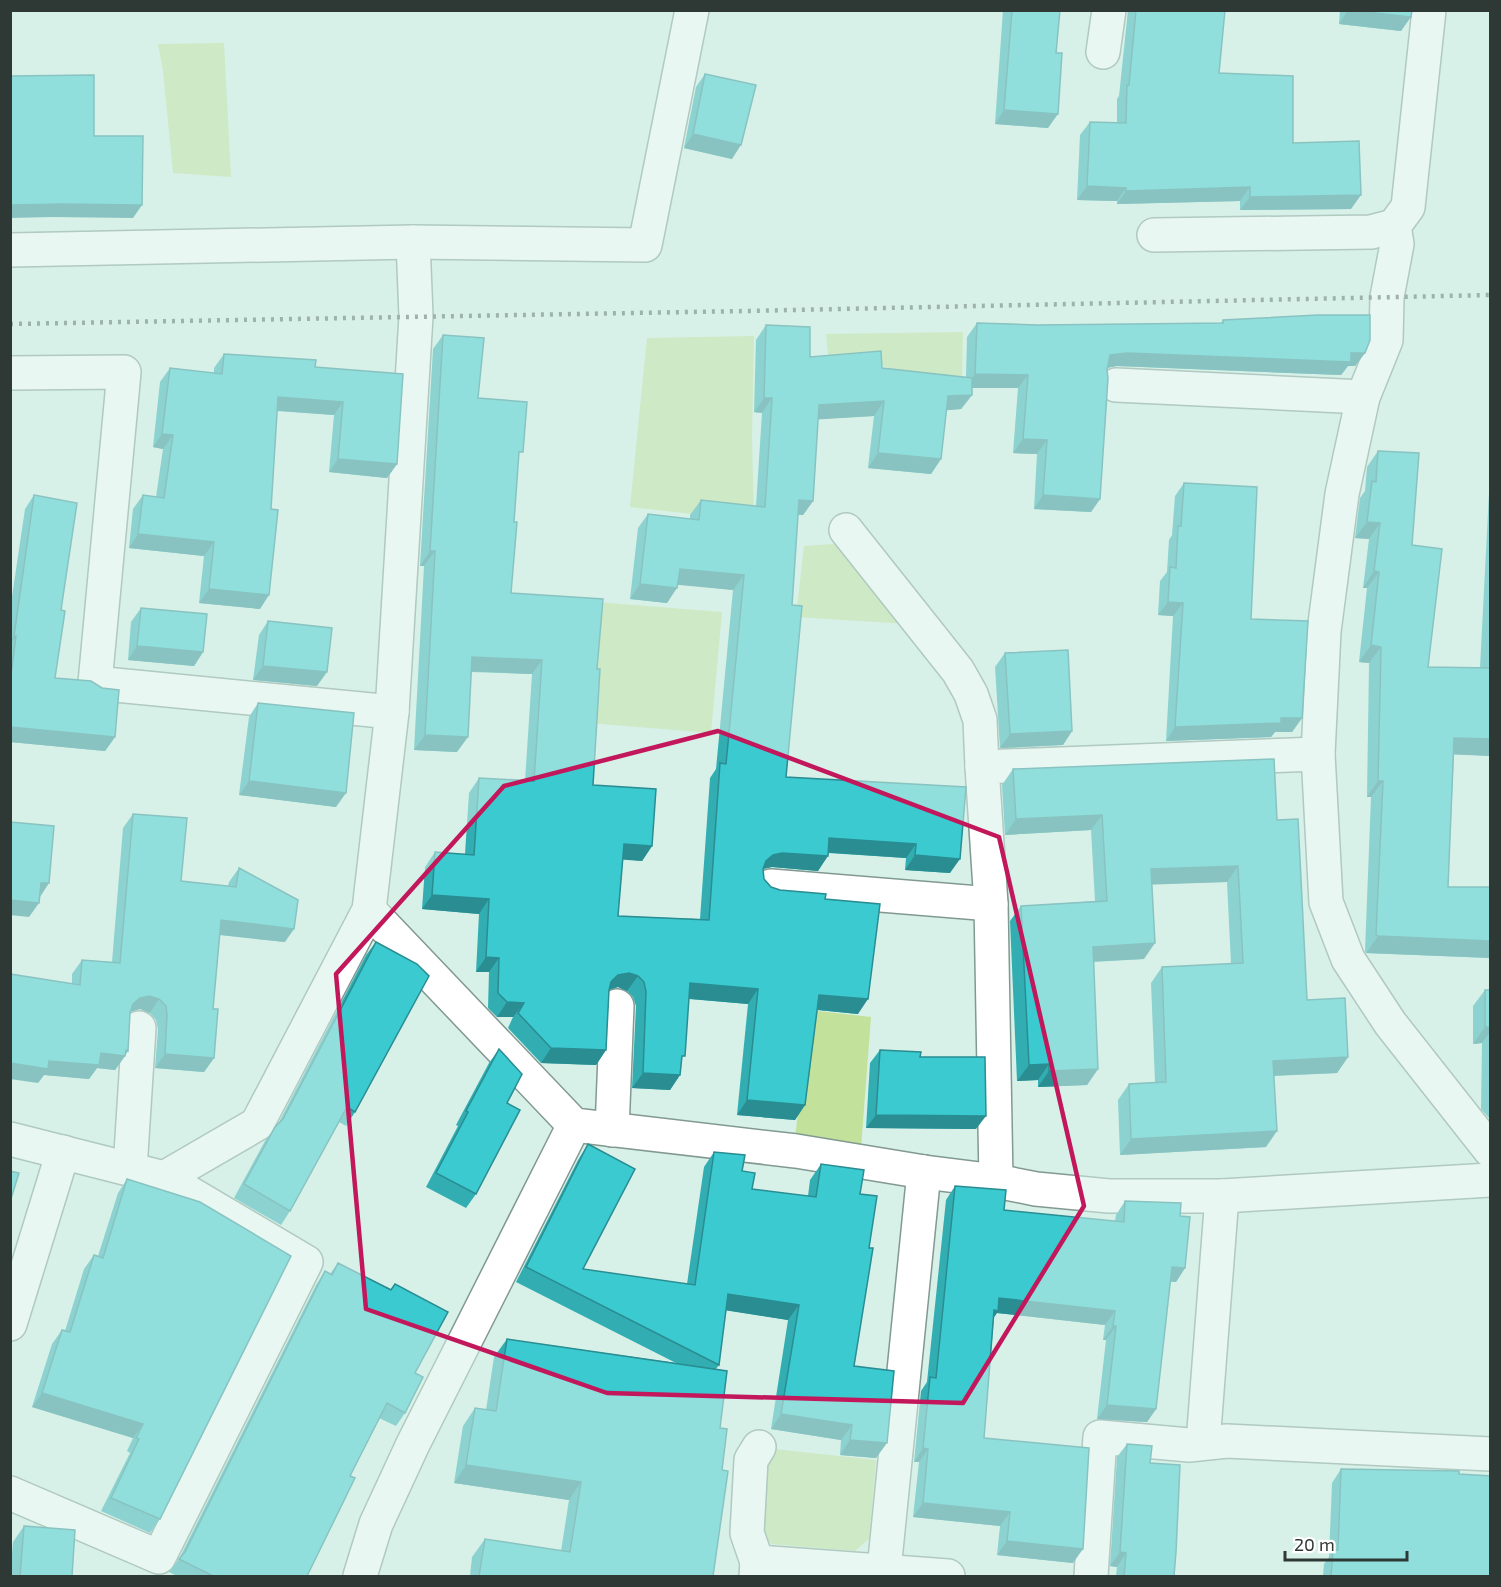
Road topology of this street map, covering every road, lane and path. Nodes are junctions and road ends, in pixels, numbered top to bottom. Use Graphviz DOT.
graph roads {
  1 [pos="692,10"];
  2 [pos="1109,10"];
  3 [pos="1429,10"];
  4 [pos="1103,52"];
  5 [pos="1394,226"];
  6 [pos="1154,235"];
  7 [pos="413,242"];
  8 [pos="10,250"];
  9 [pos="10,373"];
  10 [pos="1116,385"];
  11 [pos="1363,398"];
  12 [pos="846,530"];
  13 [pos="392,712"];
  14 [pos="1318,754"];
  15 [pos="982,767"];
  16 [pos="771,886"];
  17 [pos="991,904"];
  18 [pos="369,910"];
  19 [pos="616,1006"];
  20 [pos="139,1028"];
  21 [pos="574,1125"];
  22 [pos="612,1130"];
  23 [pos="10,1139"];
  24 [pos="1491,1150"];
  25 [pos="63,1152"];
  26 [pos="130,1169"];
  27 [pos="924,1172"];
  28 [pos="165,1178"];
  29 [pos="996,1180"];
  30 [pos="1491,1180"];
  31 [pos="1222,1196"];
  32 [pos="10,1324"];
  33 [pos="1203,1443"];
  34 [pos="759,1447"];
  35 [pos="1491,1454"];
  36 [pos="10,1493"];
  37 [pos="757,1569"];
  38 [pos="884,1570"];
  39 [pos="360,1576"];
  40 [pos="948,1576"];
  41 [pos="1091,1576"];
  1 -- 7 [label="street"];
  2 -- 4 [label="street"];
  3 -- 5 [label="street"];
  5 -- 6 [label="street"];
  5 -- 11 [label="street"];
  7 -- 8 [label="street"];
  7 -- 13 [label="street"];
  9 -- 13 [label="street"];
  10 -- 11 [label="street"];
  11 -- 14 [label="street"];
  12 -- 15 [label="street"];
  13 -- 18 [label="street"];
  14 -- 15 [label="street"];
  14 -- 24 [label="street"];
  15 -- 17 [label="street"];
  16 -- 17 [label="street"];
  17 -- 29 [label="street"];
  18 -- 21 [label="street"];
  18 -- 28 [label="street"];
  19 -- 22 [label="street"];
  20 -- 26 [label="street"];
  21 -- 22 [label="street"];
  21 -- 39 [label="street"];
  22 -- 27 [label="street"];
  23 -- 25 [label="street"];
  25 -- 26 [label="street"];
  25 -- 32 [label="street"];
  26 -- 28 [label="street"];
  27 -- 29 [label="street"];
  27 -- 38 [label="street"];
  28 -- 36 [label="street"];
  29 -- 31 [label="street"];
  30 -- 31 [label="street"];
  31 -- 33 [label="street"];
  33 -- 35 [label="street"];
  33 -- 41 [label="street"];
  34 -- 37 [label="street"];
  37 -- 38 [label="street"];
  38 -- 40 [label="street"];
}
